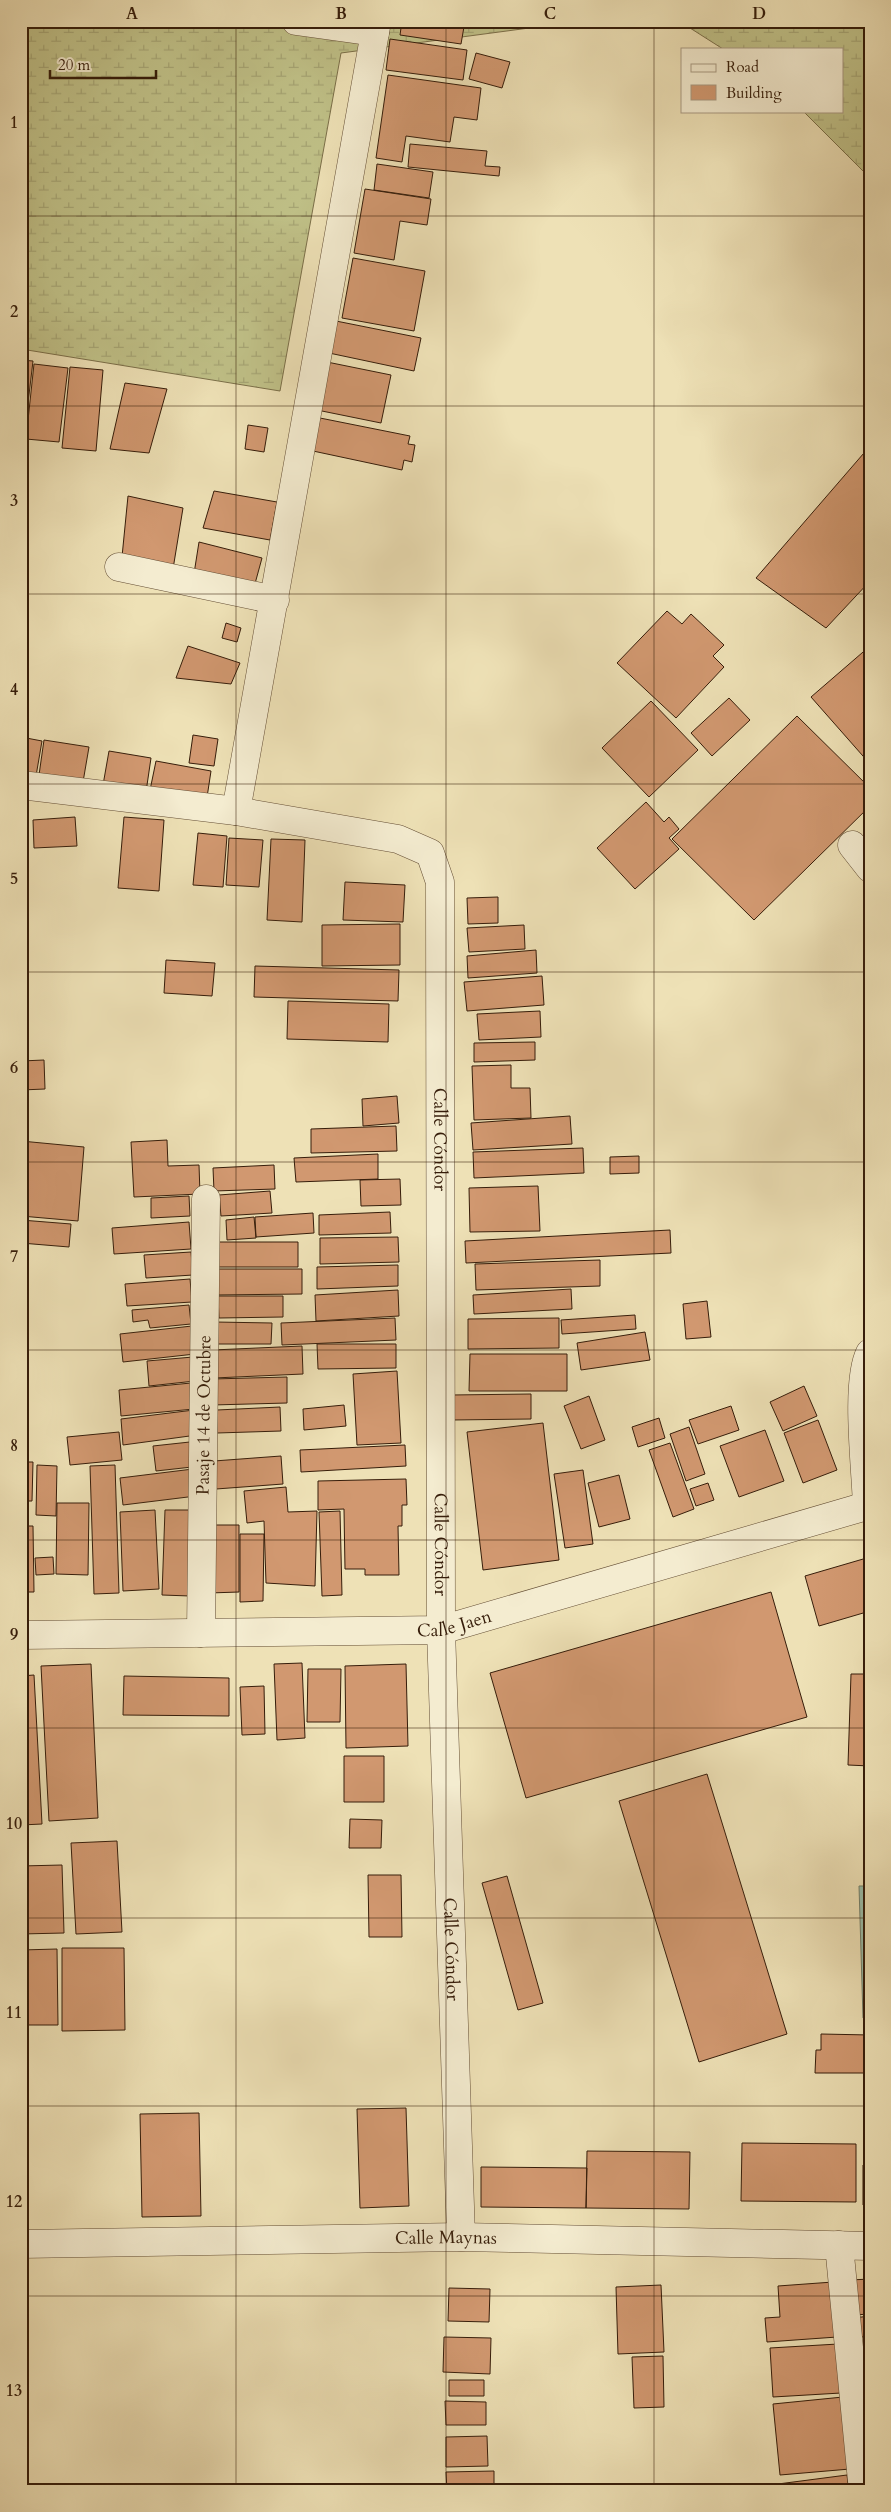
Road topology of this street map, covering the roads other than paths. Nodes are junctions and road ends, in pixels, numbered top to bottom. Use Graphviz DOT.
graph roads {
  1 [pos="296,21"];
  2 [pos="376,27"];
  3 [pos="119,568"];
  4 [pos="275,600"];
  5 [pos="21,785"];
  6 [pos="236,810"];
  7 [pos="852,845"];
  8 [pos="870,868"];
  9 [pos="206,1199"];
  10 [pos="870,1353"];
  11 [pos="869,1505"];
  12 [pos="441,1630"];
  13 [pos="201,1633"];
  14 [pos="21,1635"];
  15 [pos="461,2237"];
  16 [pos="21,2244"];
  17 [pos="839,2245"];
  18 [pos="870,2246"];
  19 [pos="863,2491"];
  1 -- 2 [label="street"];
  2 -- 4 [label="street"];
  3 -- 4 [label="street"];
  4 -- 6 [label="street"];
  5 -- 6 [label="street"];
  6 -- 12 [label="street, Calle Cóndor"];
  7 -- 8 [label="street"];
  9 -- 13 [label="street, Pasaje 14 de Octubre"];
  10 -- 11 [label="street"];
  11 -- 12 [label="street, Calle Jaen"];
  12 -- 13 [label="street, Calle Jaen"];
  12 -- 15 [label="street, Calle Cóndor"];
  13 -- 14 [label="street, Calle Jaen"];
  15 -- 16 [label="street, Calle Maynas"];
  15 -- 17 [label="street, Calle Maynas"];
  17 -- 18 [label="street, Calle Maynas"];
  17 -- 19 [label="street"];
}
